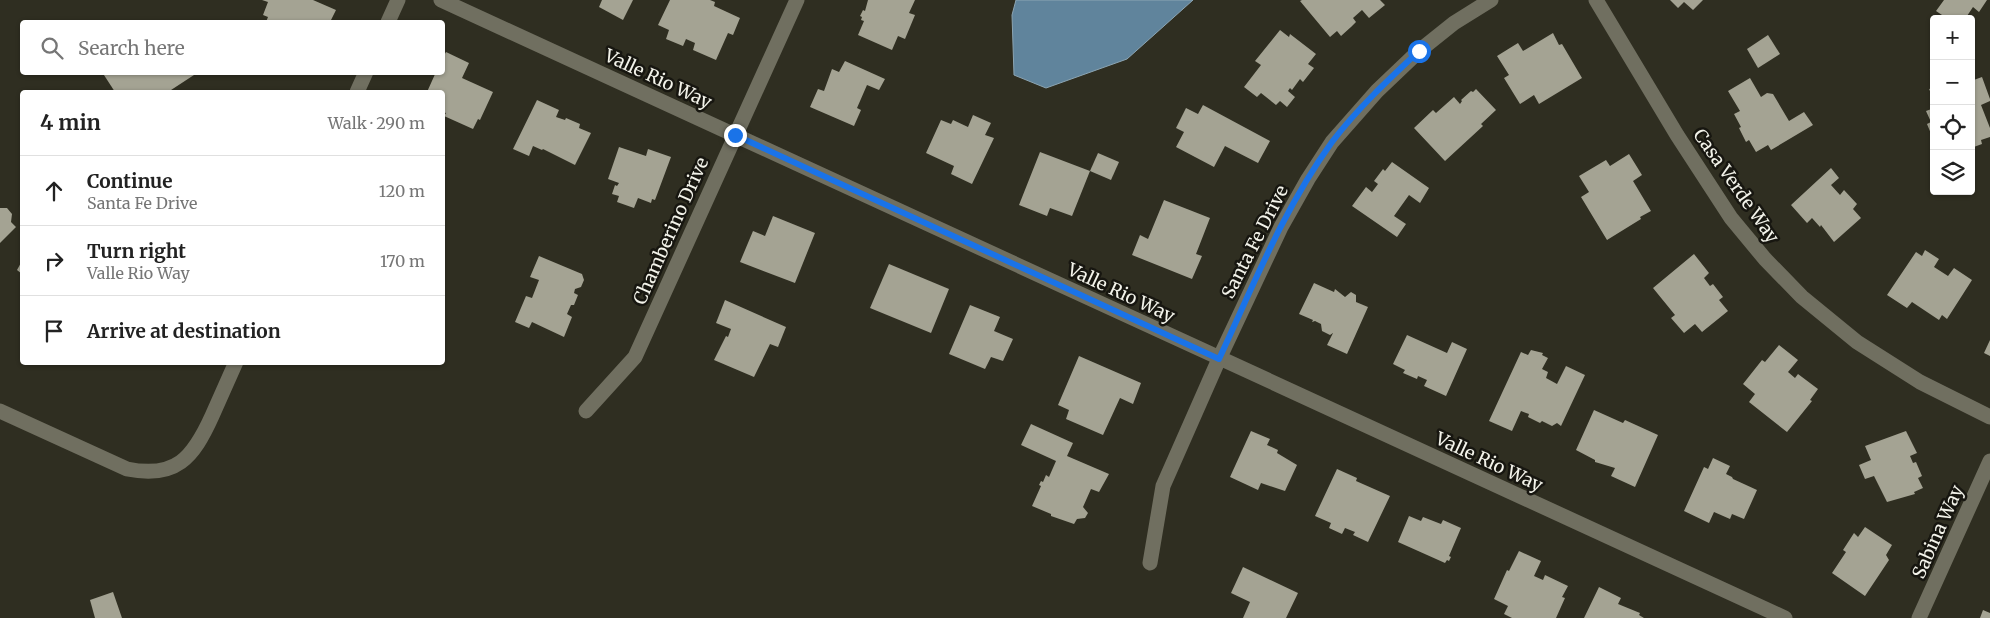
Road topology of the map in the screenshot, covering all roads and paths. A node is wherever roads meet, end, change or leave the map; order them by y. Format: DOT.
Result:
graph roads {
  1 [pos="398,0"];
  2 [pos="441,0"];
  3 [pos="797,0"];
  4 [pos="1491,0"];
  5 [pos="1596,0"];
  6 [pos="389,20"];
  7 [pos="365,75"];
  8 [pos="358,90"];
  9 [pos="735,135"];
  10 [pos="1219,359"];
  11 [pos="235,365"];
  12 [pos="0,411"];
  13 [pos="586,411"];
  14 [pos="1990,418"];
  15 [pos="1990,461"];
  16 [pos="1150,563"];
  17 [pos="1785,618"];
  18 [pos="1920,618"];
  1 -- 6 [label="street"];
  2 -- 9 [label="street, Valle Rio Way"];
  3 -- 9 [label="street, Chamberino Drive"];
  4 -- 10 [label="street, Santa Fe Drive"];
  5 -- 14 [label="street, Casa Verde Way"];
  7 -- 8 [label="street"];
  9 -- 10 [label="street, Valle Rio Way"];
  9 -- 13 [label="street, Chamberino Drive"];
  10 -- 16 [label="street, Santa Fe Drive"];
  10 -- 17 [label="street, Valle Rio Way"];
  11 -- 12 [label="street"];
  15 -- 18 [label="street, Sabina Way"];
}
